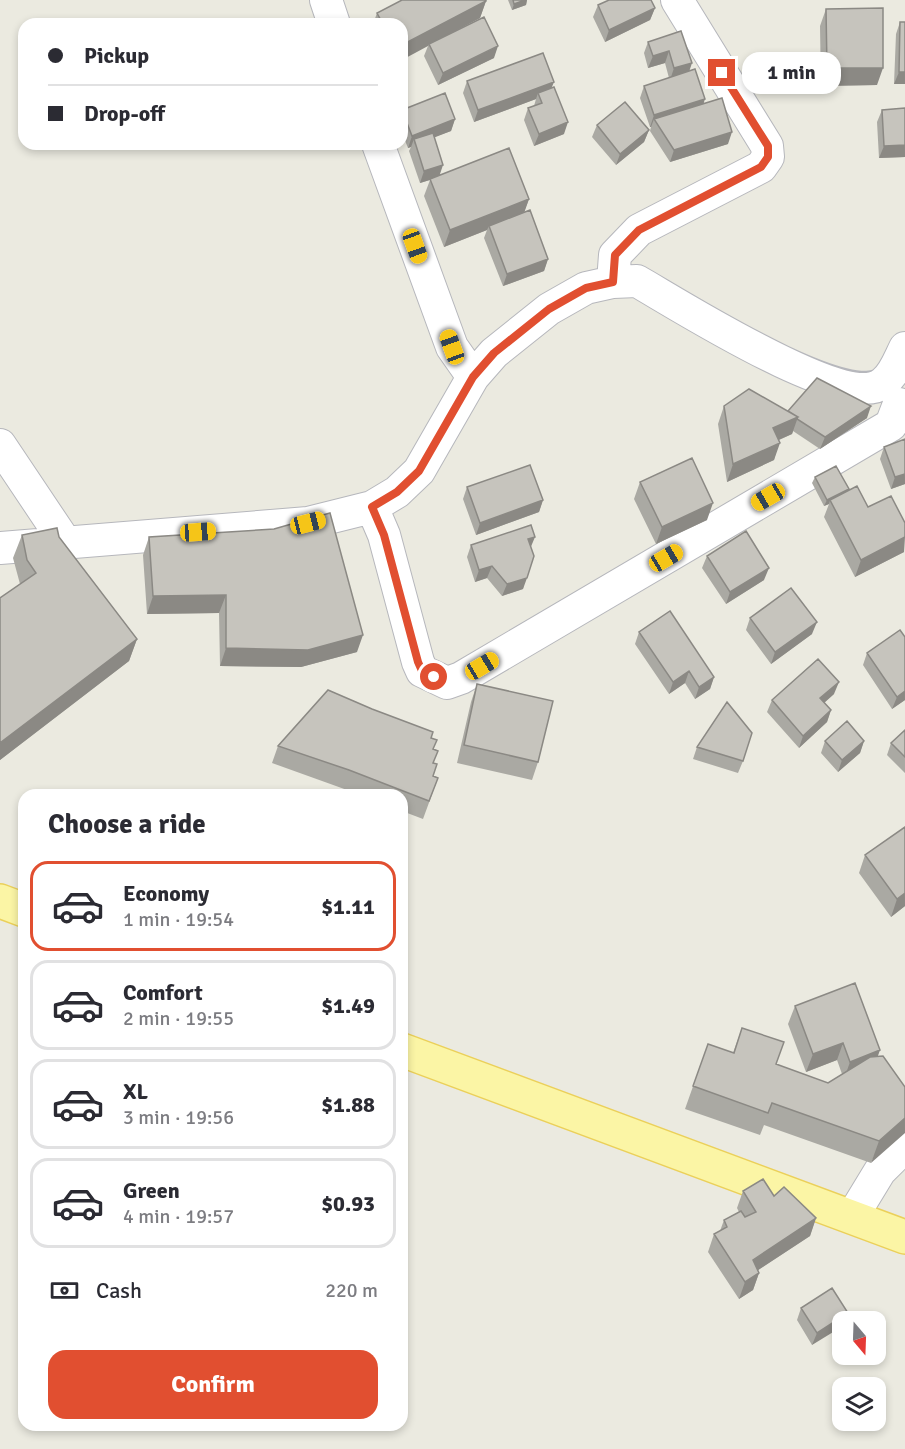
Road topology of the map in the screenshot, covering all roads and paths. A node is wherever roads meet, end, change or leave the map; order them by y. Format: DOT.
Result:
graph roads {
  1 [pos="326,0"];
  2 [pos="677,0"];
  3 [pos="332,18"];
  4 [pos="380,150"];
  5 [pos="613,282"];
  6 [pos="905,348"];
  7 [pos="473,377"];
  8 [pos="895,399"];
  9 [pos="0,444"];
  10 [pos="372,507"];
  11 [pos="65,542"];
  12 [pos="0,548"];
  13 [pos="0,901"];
  14 [pos="18,908"];
  15 [pos="408,1052"];
  16 [pos="905,1146"];
  17 [pos="852,1217"];
  18 [pos="905,1237"];
  1 -- 3 [label="street"];
  2 -- 5 [label="street"];
  4 -- 7 [label="street"];
  5 -- 7 [label="street"];
  5 -- 8 [label="street"];
  6 -- 8 [label="street"];
  7 -- 10 [label="street"];
  8 -- 10 [label="street"];
  9 -- 11 [label="street"];
  10 -- 11 [label="street"];
  11 -- 12 [label="street"];
  13 -- 14 [label="main road"];
  15 -- 17 [label="main road"];
  16 -- 17 [label="street"];
  17 -- 18 [label="main road"];
}
